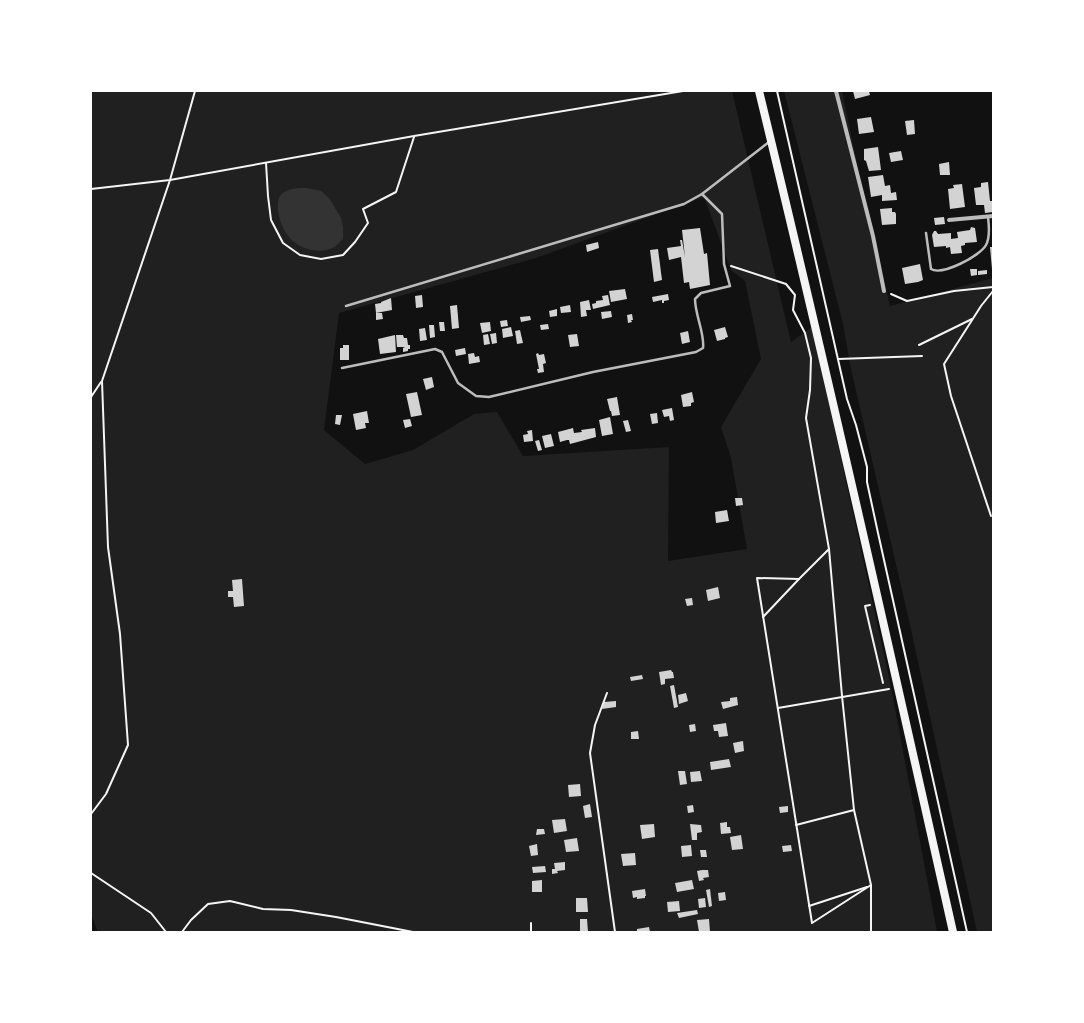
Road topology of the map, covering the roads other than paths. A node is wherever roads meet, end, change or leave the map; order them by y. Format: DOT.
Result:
graph roads {
  1 [pos="759,91"];
  2 [pos="836,91"];
  3 [pos="771,141"];
  4 [pos="702,194"];
  5 [pos="988,216"];
  6 [pos="993,216"];
  7 [pos="949,220"];
  8 [pos="926,233"];
  9 [pos="884,291"];
  10 [pos="346,306"];
  11 [pos="342,368"];
  12 [pos="953,932"];
  1 -- 3 [label="main road"];
  2 -- 9 [label="street"];
  3 -- 4 [label="lane"];
  3 -- 12 [label="main road"];
  4 -- 10 [label="lane"];
  4 -- 11 [label="lane"];
  5 -- 6 [label="street"];
  5 -- 7 [label="street"];
  5 -- 8 [label="lane"];
}
